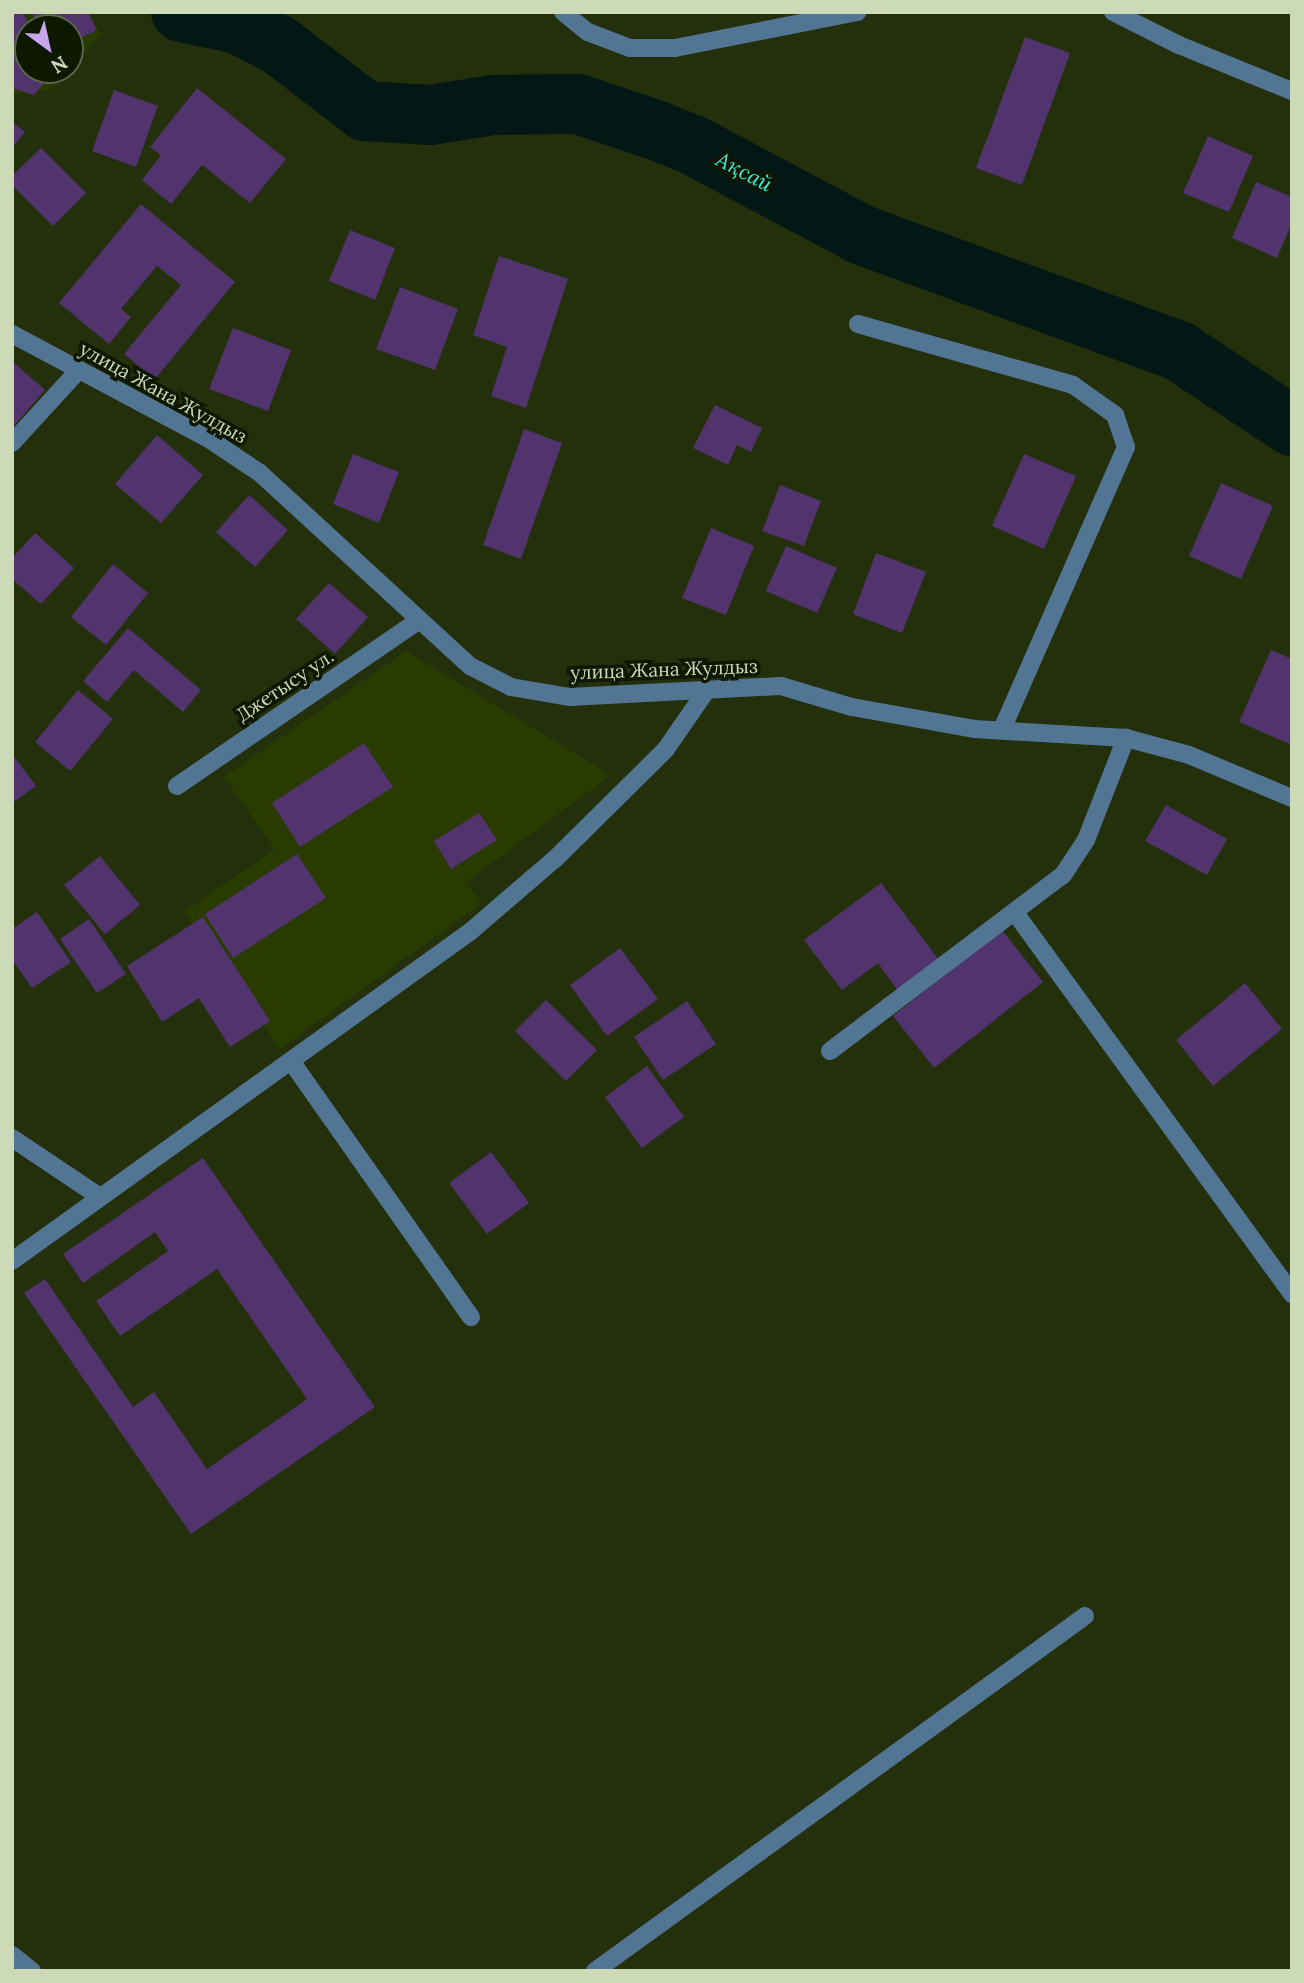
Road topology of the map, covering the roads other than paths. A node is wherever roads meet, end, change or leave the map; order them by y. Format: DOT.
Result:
graph roads {
  1 [pos="563,12"];
  2 [pos="857,12"];
  3 [pos="1113,12"];
  4 [pos="1292,91"];
  5 [pos="858,324"];
  6 [pos="12,334"];
  7 [pos="79,370"];
  8 [pos="12,443"];
  9 [pos="418,621"];
  10 [pos="706,691"];
  11 [pos="1002,730"];
  12 [pos="1126,738"];
  13 [pos="177,786"];
  14 [pos="1292,798"];
  15 [pos="1016,914"];
  16 [pos="830,1051"];
  17 [pos="290,1061"];
  18 [pos="12,1138"];
  19 [pos="100,1197"];
  20 [pos="12,1261"];
  21 [pos="1292,1294"];
  22 [pos="471,1317"];
  23 [pos="1085,1616"];
  24 [pos="12,1955"];
  25 [pos="32,1971"];
  26 [pos="595,1971"];
  1 -- 2 [label="street"];
  3 -- 4 [label="street"];
  5 -- 11 [label="street"];
  6 -- 7 [label="street, улица Жана Жулдыз"];
  7 -- 8 [label="street"];
  7 -- 9 [label="street, улица Жана Жулдыз"];
  9 -- 10 [label="street, улица Жана Жулдыз"];
  9 -- 13 [label="street, Джетысу ул."];
  10 -- 11 [label="street, улица Жана Жулдыз"];
  10 -- 17 [label="street"];
  11 -- 12 [label="street, улица Жана Жулдыз"];
  12 -- 14 [label="street, улица Жана Жулдыз"];
  12 -- 15 [label="street"];
  15 -- 16 [label="street"];
  15 -- 21 [label="street"];
  17 -- 19 [label="street"];
  17 -- 22 [label="street"];
  18 -- 19 [label="street"];
  19 -- 20 [label="street"];
  23 -- 26 [label="street"];
  24 -- 25 [label="street"];
}
